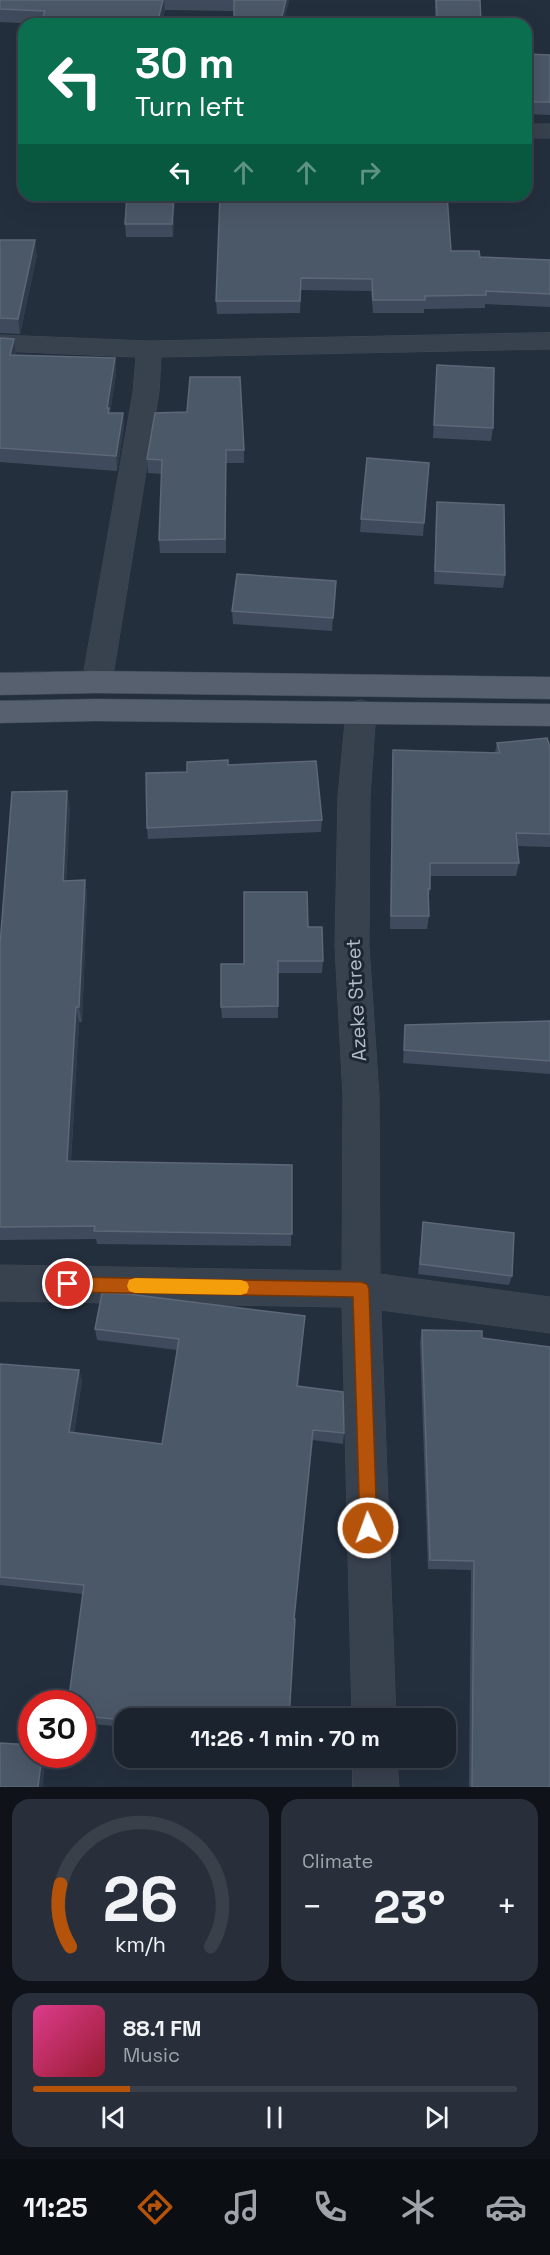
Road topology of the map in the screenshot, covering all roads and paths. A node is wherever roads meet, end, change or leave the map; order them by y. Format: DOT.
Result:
graph roads {
  1 [pos="532,131"];
  2 [pos="550,131"];
  3 [pos="550,341"];
  4 [pos="0,343"];
  5 [pos="149,349"];
  6 [pos="97,682"];
  7 [pos="0,684"];
  8 [pos="550,687"];
  9 [pos="361,711"];
  10 [pos="0,712"];
  11 [pos="550,715"];
  12 [pos="0,1283"];
  13 [pos="361,1289"];
  14 [pos="550,1315"];
  15 [pos="374,1708"];
  16 [pos="375,1768"];
  17 [pos="376,1787"];
  1 -- 2 [label="street"];
  3 -- 5 [label="street"];
  4 -- 5 [label="street"];
  5 -- 6 [label="street"];
  6 -- 7 [label="main road"];
  6 -- 8 [label="main road"];
  9 -- 10 [label="main road"];
  9 -- 11 [label="main road"];
  9 -- 13 [label="street, Azeke Street"];
  12 -- 13 [label="street"];
  13 -- 14 [label="street"];
  13 -- 15 [label="street, Azeke Street"];
  16 -- 17 [label="street"];
}
